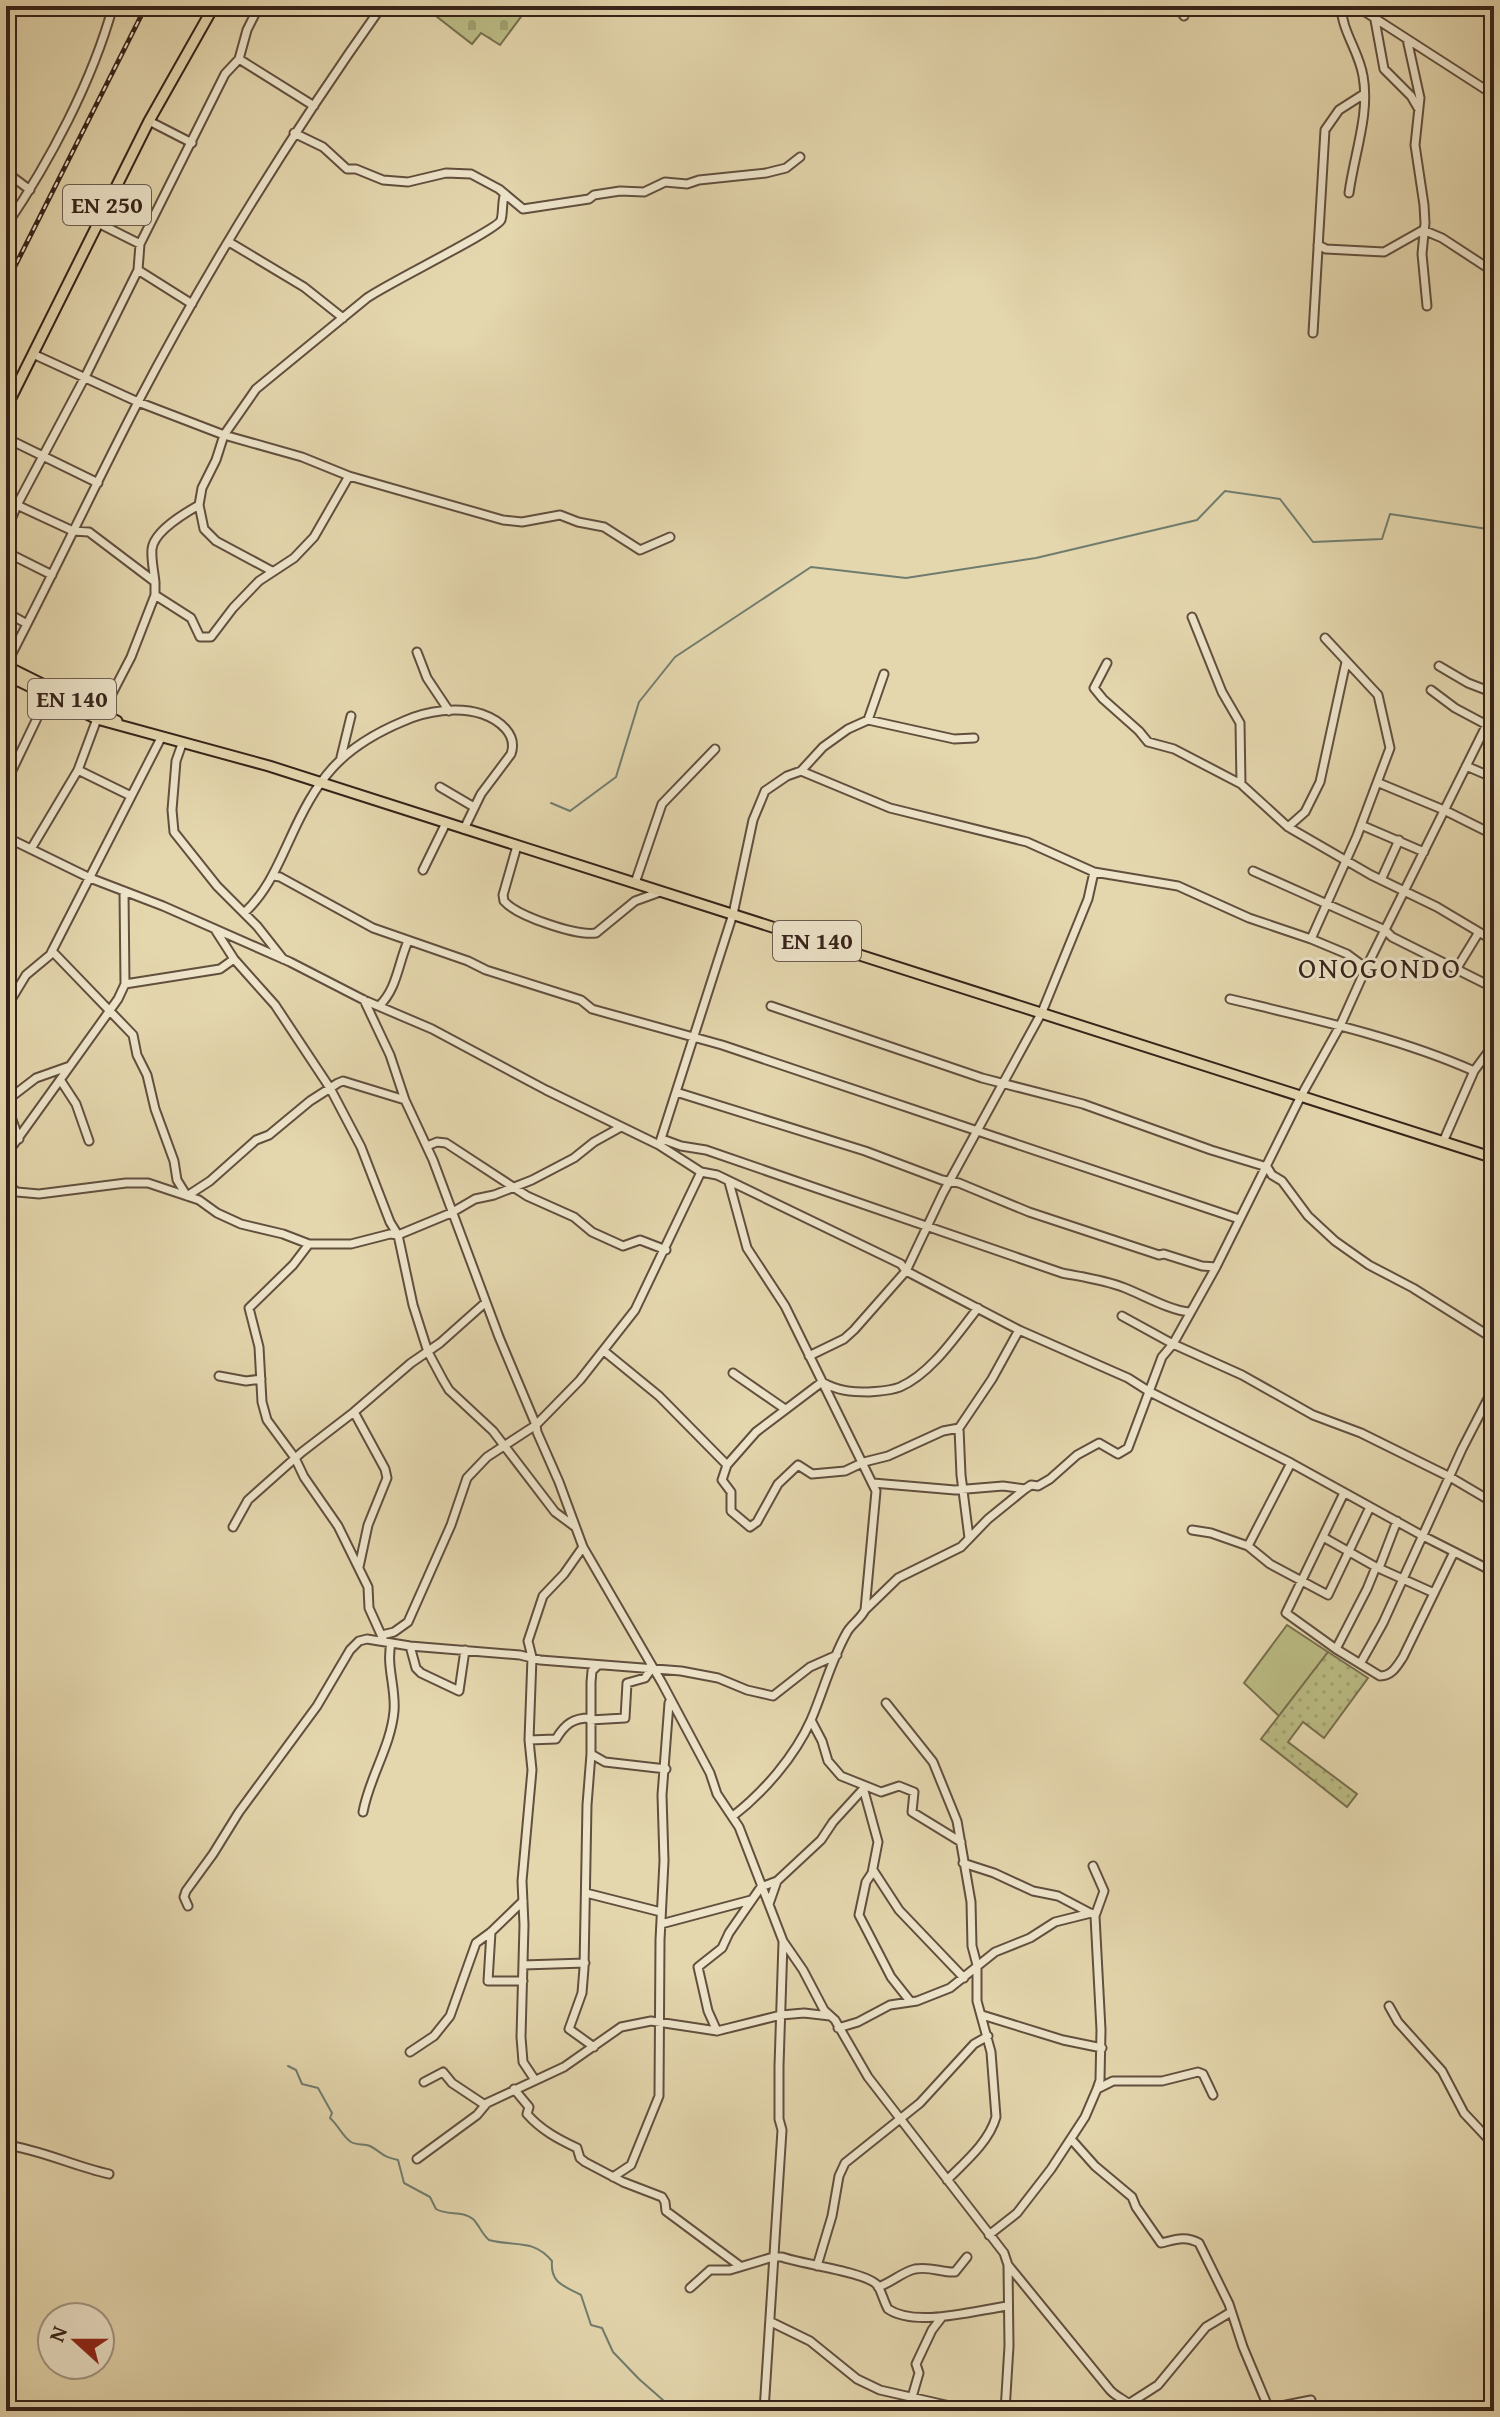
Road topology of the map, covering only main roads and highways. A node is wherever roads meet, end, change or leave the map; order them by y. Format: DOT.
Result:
graph roads {
  1 [pos="214,6"];
  2 [pos="6,408"];
  3 [pos="6,666"];
  4 [pos="6,675"];
  5 [pos="49,692"];
  6 [pos="1494,1158"];
  1 -- 2 [label="main road, EN 250"];
  3 -- 5 [label="main road, EN 140"];
  4 -- 5 [label="main road, EN 140"];
  5 -- 6 [label="main road, EN 140"];
}
